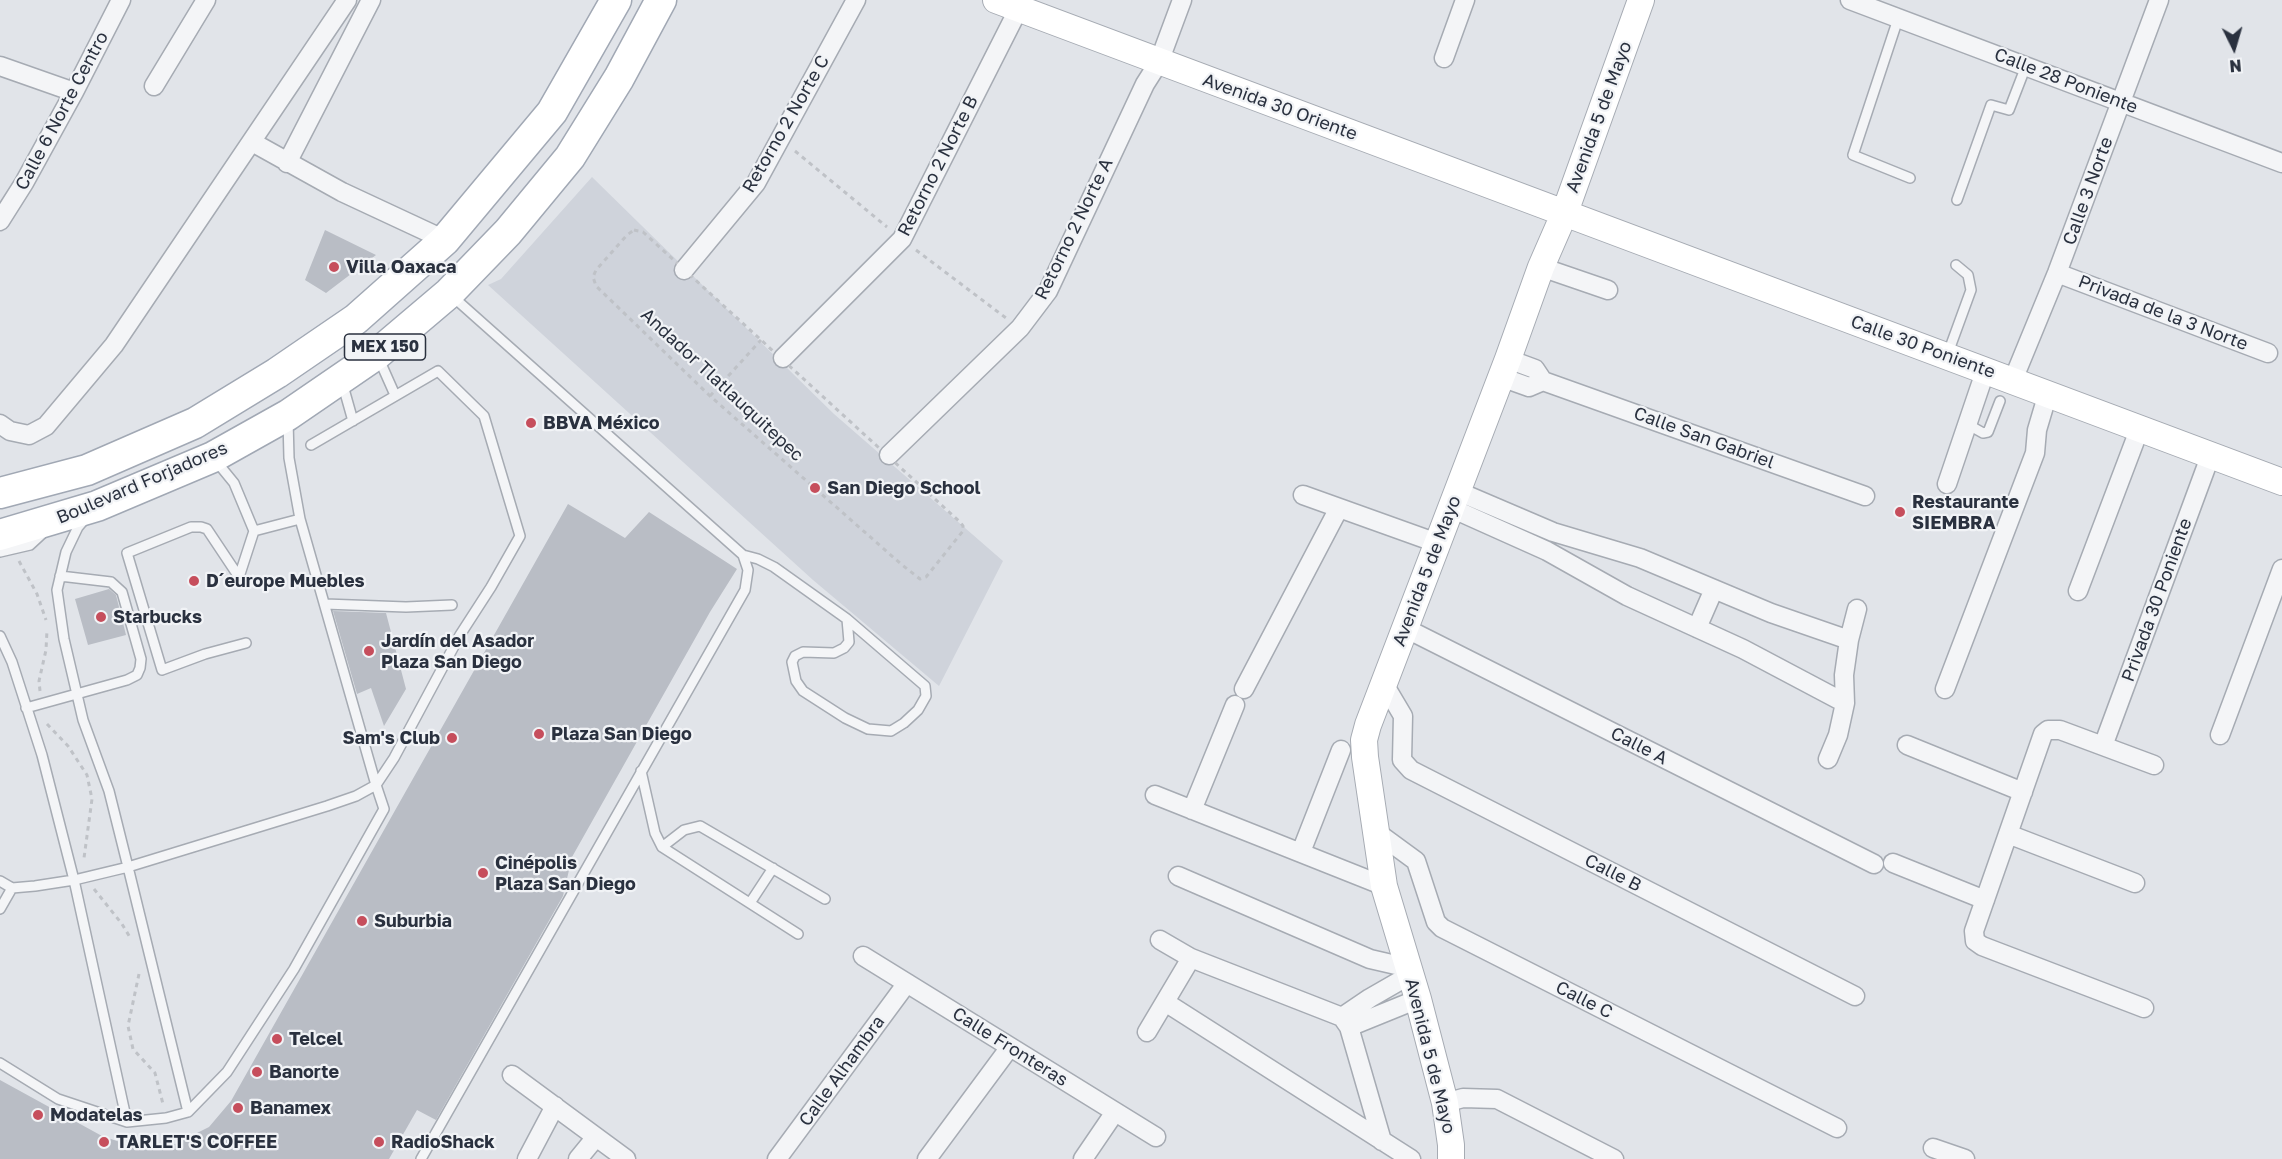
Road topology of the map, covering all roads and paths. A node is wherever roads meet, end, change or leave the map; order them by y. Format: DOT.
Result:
graph roads {
  1 [pos="121,0"];
  2 [pos="206,0"];
  3 [pos="347,0"];
  4 [pos="371,0"];
  5 [pos="616,0"];
  6 [pos="661,0"];
  7 [pos="856,0"];
  8 [pos="1182,0"];
  9 [pos="1465,0"];
  10 [pos="1641,0"];
  11 [pos="1850,0"];
  12 [pos="2159,0"];
  13 [pos="1007,4"];
  14 [pos="1898,18"];
  15 [pos="324,34"];
  16 [pos="346,48"];
  17 [pos="1444,58"];
  18 [pos="1159,62"];
  19 [pos="0,66"];
  20 [pos="2026,66"];
  21 [pos="154,86"];
  22 [pos="74,92"];
  23 [pos="2120,102"];
  24 [pos="252,142"];
  25 [pos="287,163"];
  26 [pos="2282,163"];
  27 [pos="1910,178"];
  28 [pos="1957,200"];
  29 [pos="1565,212"];
  30 [pos="0,221"];
  31 [pos="445,240"];
  32 [pos="1956,266"];
  33 [pos="1541,267"];
  34 [pos="684,270"];
  35 [pos="2057,273"];
  36 [pos="1608,290"];
  37 [pos="449,293"];
  38 [pos="761,340"];
  39 [pos="2268,352"];
  40 [pos="377,354"];
  41 [pos="1947,356"];
  42 [pos="783,358"];
  43 [pos="1504,368"];
  44 [pos="1986,369"];
  45 [pos="341,380"];
  46 [pos="2006,391"];
  47 [pos="2048,393"];
  48 [pos="395,395"];
  49 [pos="710,396"];
  50 [pos="288,415"];
  51 [pos="353,421"];
  52 [pos="0,424"];
  53 [pos="1967,424"];
  54 [pos="2144,429"];
  55 [pos="311,445"];
  56 [pos="2211,454"];
  57 [pos="889,455"];
  58 [pos="213,457"];
  59 [pos="2282,482"];
  60 [pos="1947,484"];
  61 [pos="0,493"];
  62 [pos="1303,495"];
  63 [pos="1865,496"];
  64 [pos="1454,500"];
  65 [pos="97,506"];
  66 [pos="1339,508"];
  67 [pos="300,519"];
  68 [pos="254,531"];
  69 [pos="6,542"];
  70 [pos="1437,543"];
  71 [pos="0,552"];
  72 [pos="743,555"];
  73 [pos="2282,570"];
  74 [pos="60,576"];
  75 [pos="1714,589"];
  76 [pos="2078,591"];
  77 [pos="325,604"];
  78 [pos="452,605"];
  79 [pos="1857,609"];
  80 [pos="847,619"];
  81 [pos="1405,628"];
  82 [pos="1697,628"];
  83 [pos="2,640"];
  84 [pos="1849,640"];
  85 [pos="246,643"];
  86 [pos="1384,684"];
  87 [pos="1945,690"];
  88 [pos="77,692"];
  89 [pos="42,703"];
  90 [pos="1845,703"];
  91 [pos="26,708"];
  92 [pos="2220,735"];
  93 [pos="1907,745"];
  94 [pos="2103,746"];
  95 [pos="1341,750"];
  96 [pos="1828,759"];
  97 [pos="2154,765"];
  98 [pos="641,771"];
  99 [pos="376,785"];
  100 [pos="2023,792"];
  101 [pos="1155,795"];
  102 [pos="1192,810"];
  103 [pos="1375,831"];
  104 [pos="2008,834"];
  105 [pos="662,847"];
  106 [pos="1300,852"];
  107 [pos="1893,863"];
  108 [pos="1874,864"];
  109 [pos="128,867"];
  110 [pos="773,868"];
  111 [pos="87,876"];
  112 [pos="1178,876"];
  113 [pos="74,880"];
  114 [pos="0,881"];
  115 [pos="2135,883"];
  116 [pos="1384,886"];
  117 [pos="12,888"];
  118 [pos="825,899"];
  119 [pos="1985,900"];
  120 [pos="750,903"];
  121 [pos="0,909"];
  122 [pos="798,934"];
  123 [pos="1160,940"];
  124 [pos="135,948"];
  125 [pos="863,956"];
  126 [pos="1191,958"];
  127 [pos="138,965"];
  128 [pos="1410,972"];
  129 [pos="907,983"];
  130 [pos="1855,996"];
  131 [pos="1418,999"];
  132 [pos="1165,1002"];
  133 [pos="2144,1008"];
  134 [pos="1346,1022"];
  135 [pos="1147,1032"];
  136 [pos="1010,1047"];
  137 [pos="0,1063"];
  138 [pos="512,1075"];
  139 [pos="1445,1103"];
  140 [pos="555,1106"];
  141 [pos="188,1112"];
  142 [pos="1115,1112"];
  143 [pos="166,1118"];
  144 [pos="127,1122"];
  145 [pos="1837,1128"];
  146 [pos="596,1137"];
  147 [pos="1156,1137"];
  148 [pos="1382,1141"];
  149 [pos="1933,1148"];
  150 [pos="1603,1156"];
  151 [pos="421,1159"];
  152 [pos="527,1159"];
  153 [pos="578,1159"];
  154 [pos="626,1159"];
  155 [pos="777,1159"];
  156 [pos="927,1159"];
  157 [pos="1083,1159"];
  158 [pos="1411,1159"];
  159 [pos="1451,1159"];
  160 [pos="1965,1159"];
  1 -- 22 [label="street, Calle 6 Norte Centro"];
  2 -- 21 [label="street"];
  3 -- 15 [label="street"];
  4 -- 16 [label="street"];
  5 -- 31 [label="main road, Boulevard Forjadores / MEX 150"];
  6 -- 37 [label="main road, Boulevard Forjadores / MEX 150"];
  7 -- 34 [label="street, Retorno 2 Norte C"];
  8 -- 18 [label="street, Retorno 2 Norte A"];
  9 -- 17 [label="street"];
  10 -- 29 [label="street, Avenida 5 de Mayo"];
  11 -- 14 [label="street, Calle 28 Poniente"];
  12 -- 23 [label="street, Calle 3 Norte"];
  13 -- 18 [label="street, Avenida 30 Oriente"];
  13 -- 42 [label="street, Retorno 2 Norte B"];
  14 -- 20 [label="street, Calle 28 Poniente"];
  14 -- 27 [label="lane"];
  15 -- 16 [label="street"];
  15 -- 24 [label="street"];
  16 -- 25 [label="street"];
  18 -- 29 [label="street, Avenida 30 Oriente"];
  18 -- 57 [label="street, Retorno 2 Norte A"];
  19 -- 22 [label="street"];
  20 -- 23 [label="street, Calle 28 Poniente"];
  20 -- 28 [label="lane"];
  22 -- 30 [label="street, Calle 6 Norte Centro"];
  23 -- 26 [label="street, Calle 28 Poniente"];
  23 -- 35 [label="street, Calle 3 Norte"];
  24 -- 25 [label="street"];
  24 -- 52 [label="street"];
  25 -- 31 [label="street"];
  29 -- 33 [label="street, Avenida 5 de Mayo"];
  29 -- 41 [label="street, Calle 30 Poniente"];
  31 -- 61 [label="main road, Boulevard Forjadores / MEX 150"];
  32 -- 41 [label="lane"];
  33 -- 36 [label="street"];
  33 -- 43 [label="street, Avenida 5 de Mayo"];
  34 -- 38 [label="path"];
  34 -- 49 [label="path, Andador Tlatlauquitepec"];
  35 -- 39 [label="street, Privada de la 3 Norte"];
  35 -- 46 [label="street, Calle 3 Norte"];
  37 -- 40 [label="main road, Boulevard Forjadores / MEX 150"];
  37 -- 72 [label="lane"];
  38 -- 42 [label="path"];
  38 -- 49 [label="path"];
  40 -- 45 [label="main road, Boulevard Forjadores / MEX 150"];
  40 -- 48 [label="lane"];
  41 -- 44 [label="street, Calle 30 Poniente"];
  42 -- 57 [label="path"];
  43 -- 63 [label="street, Calle San Gabriel"];
  43 -- 64 [label="street, Avenida 5 de Mayo"];
  44 -- 46 [label="street, Calle 30 Poniente"];
  44 -- 53 [label="street"];
  45 -- 50 [label="main road, Boulevard Forjadores / MEX 150"];
  45 -- 51 [label="lane"];
  46 -- 47 [label="street, Calle 30 Poniente"];
  46 -- 53 [label="lane"];
  47 -- 54 [label="street, Calle 30 Poniente"];
  47 -- 87 [label="street"];
  48 -- 51 [label="lane"];
  48 -- 99 [label="lane"];
  49 -- 57 [label="path, Andador Tlatlauquitepec"];
  50 -- 58 [label="main road, Boulevard Forjadores / MEX 150"];
  50 -- 67 [label="lane"];
  51 -- 55 [label="lane"];
  53 -- 60 [label="street"];
  54 -- 56 [label="street, Calle 30 Poniente"];
  54 -- 76 [label="street"];
  56 -- 59 [label="street, Calle 30 Poniente"];
  56 -- 94 [label="street, Privada 30 Poniente"];
  58 -- 65 [label="main road, Boulevard Forjadores / MEX 150"];
  58 -- 68 [label="lane"];
  62 -- 66 [label="street"];
  64 -- 70 [label="street, Avenida 5 de Mayo"];
  64 -- 75 [label="street"];
  64 -- 82 [label="street"];
  65 -- 69 [label="main road, Boulevard Forjadores / MEX 150"];
  65 -- 74 [label="lane"];
  66 -- 70 [label="street"];
  66 -- 102 [label="street"];
  67 -- 68 [label="lane"];
  67 -- 77 [label="lane"];
  68 -- 85 [label="lane"];
  69 -- 71 [label="lane"];
  69 -- 89 [label="path"];
  70 -- 81 [label="street, Avenida 5 de Mayo"];
  72 -- 80 [label="lane"];
  72 -- 98 [label="lane"];
  73 -- 92 [label="street"];
  74 -- 88 [label="lane"];
  74 -- 88 [label="lane"];
  75 -- 82 [label="street"];
  75 -- 84 [label="street"];
  77 -- 78 [label="lane"];
  77 -- 99 [label="lane"];
  79 -- 84 [label="street"];
  80 -- 80 [label="lane"];
  81 -- 86 [label="street, Avenida 5 de Mayo"];
  81 -- 108 [label="street, Calle A"];
  82 -- 90 [label="street"];
  83 -- 91 [label="lane"];
  84 -- 90 [label="street"];
  86 -- 103 [label="street, Avenida 5 de Mayo"];
  86 -- 130 [label="street, Calle B"];
  88 -- 89 [label="lane"];
  88 -- 109 [label="lane"];
  89 -- 91 [label="lane"];
  89 -- 111 [label="path"];
  90 -- 96 [label="street"];
  91 -- 113 [label="lane"];
  93 -- 100 [label="street"];
  94 -- 97 [label="street"];
  94 -- 100 [label="street"];
  95 -- 106 [label="street"];
  98 -- 105 [label="lane"];
  98 -- 151 [label="lane"];
  99 -- 109 [label="lane"];
  99 -- 141 [label="lane"];
  100 -- 104 [label="street"];
  101 -- 102 [label="street"];
  102 -- 106 [label="street"];
  103 -- 116 [label="street, Avenida 5 de Mayo"];
  103 -- 145 [label="street, Calle C"];
  104 -- 115 [label="street"];
  104 -- 119 [label="street"];
  105 -- 110 [label="lane"];
  105 -- 120 [label="lane"];
  106 -- 116 [label="street"];
  107 -- 119 [label="street"];
  109 -- 111 [label="lane"];
  109 -- 141 [label="lane"];
  110 -- 118 [label="lane"];
  110 -- 120 [label="lane"];
  111 -- 113 [label="lane"];
  111 -- 124 [label="path"];
  112 -- 128 [label="street"];
  113 -- 117 [label="lane"];
  113 -- 144 [label="lane"];
  114 -- 117 [label="lane"];
  116 -- 128 [label="street, Avenida 5 de Mayo"];
  117 -- 121 [label="lane"];
  119 -- 133 [label="street"];
  120 -- 122 [label="lane"];
  123 -- 126 [label="street"];
  125 -- 129 [label="street, Calle Fronteras"];
  126 -- 132 [label="street"];
  126 -- 134 [label="street"];
  127 -- 143 [label="path"];
  128 -- 131 [label="street, Avenida 5 de Mayo"];
  128 -- 134 [label="street"];
  129 -- 136 [label="street, Calle Fronteras"];
  129 -- 155 [label="street, Calle Alhambra"];
  131 -- 134 [label="street"];
  131 -- 139 [label="street, Avenida 5 de Mayo"];
  132 -- 135 [label="street"];
  132 -- 148 [label="street"];
  134 -- 148 [label="street"];
  136 -- 142 [label="street, Calle Fronteras"];
  136 -- 156 [label="street"];
  137 -- 144 [label="lane"];
  138 -- 140 [label="street"];
  139 -- 150 [label="street"];
  139 -- 159 [label="street, Avenida 5 de Mayo"];
  140 -- 146 [label="street"];
  140 -- 152 [label="street"];
  141 -- 143 [label="lane"];
  142 -- 147 [label="street, Calle Fronteras"];
  142 -- 157 [label="street"];
  143 -- 144 [label="lane"];
  146 -- 153 [label="street"];
  146 -- 154 [label="street"];
  148 -- 158 [label="street"];
  149 -- 160 [label="street"];
}
